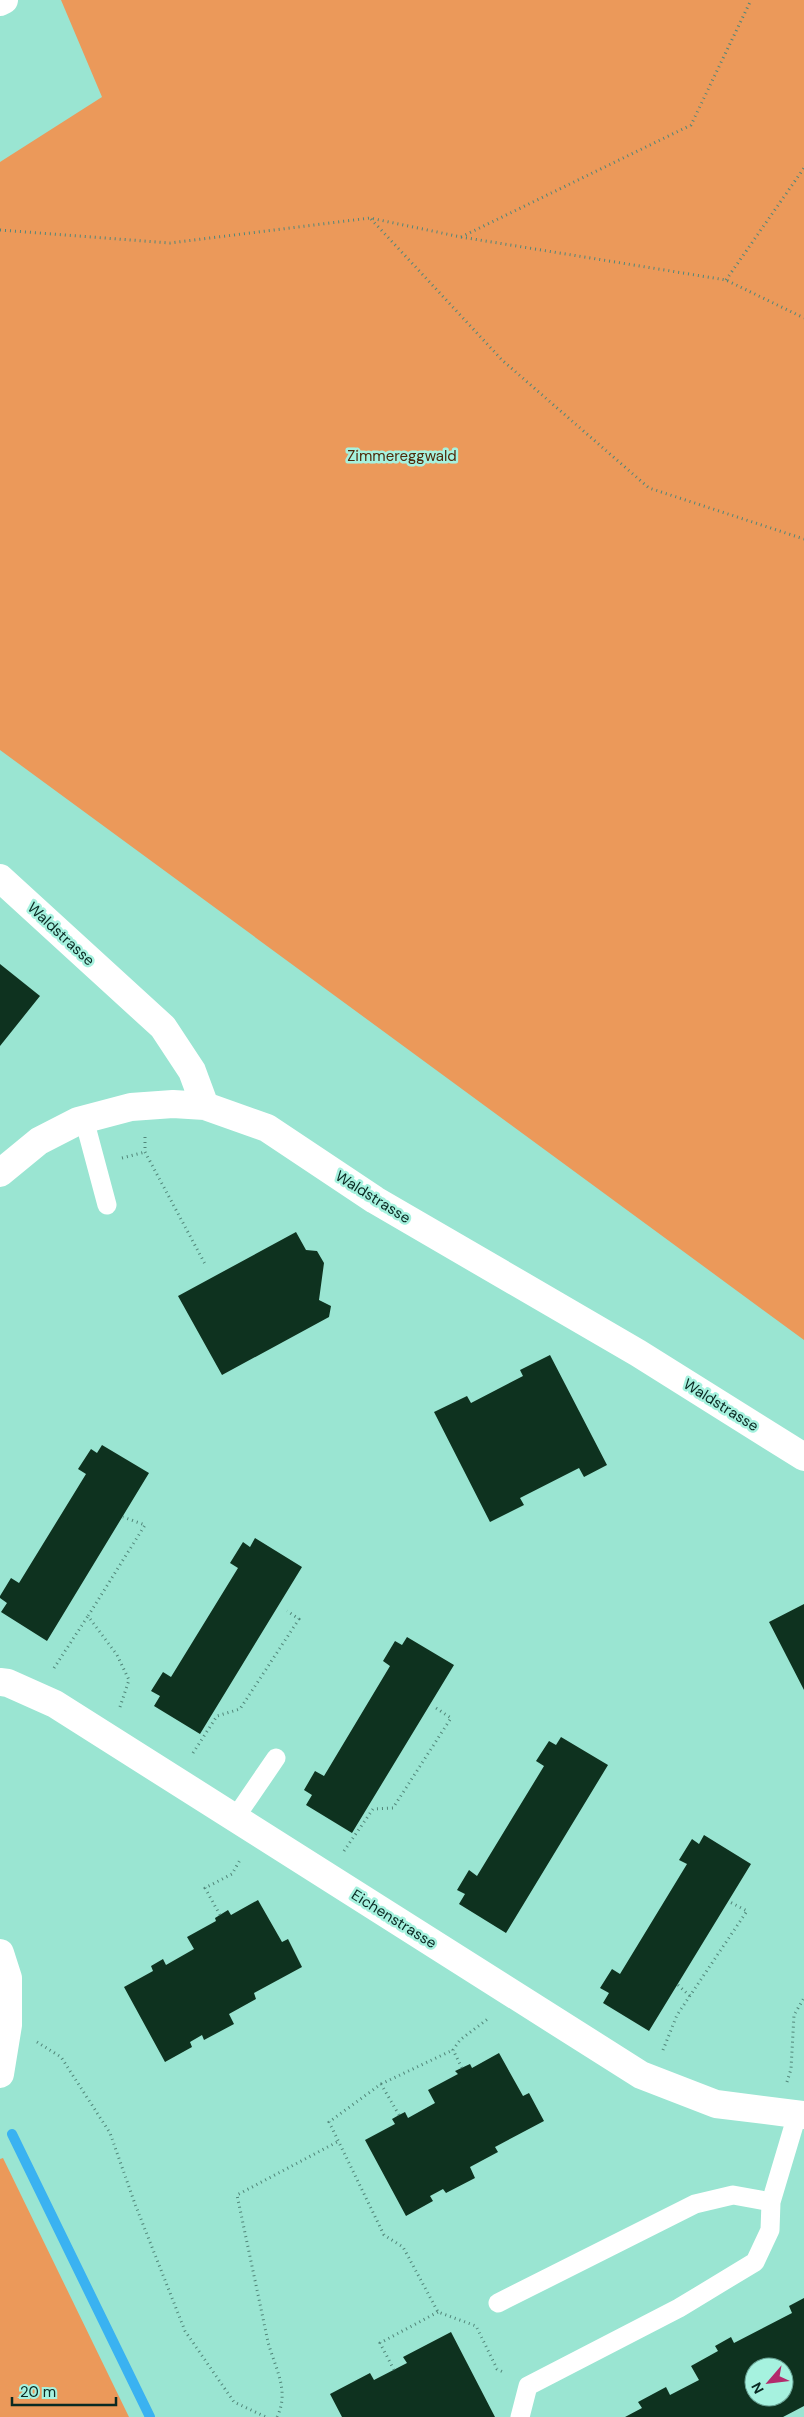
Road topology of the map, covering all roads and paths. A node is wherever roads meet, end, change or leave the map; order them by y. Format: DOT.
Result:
graph roads {
  1 [pos="4,0"];
  2 [pos="751,0"];
  3 [pos="0,2"];
  4 [pos="804,168"];
  5 [pos="370,218"];
  6 [pos="0,230"];
  7 [pos="461,237"];
  8 [pos="726,280"];
  9 [pos="804,318"];
  10 [pos="804,539"];
  11 [pos="0,878"];
  12 [pos="204,1106"];
  13 [pos="84,1119"];
  14 [pos="145,1134"];
  15 [pos="0,1174"];
  16 [pos="108,1205"];
  17 [pos="205,1264"];
  18 [pos="804,1457"];
  19 [pos="123,1517"];
  20 [pos="287,1611"];
  21 [pos="88,1616"];
  22 [pos="67,1649"];
  23 [pos="0,1682"];
  24 [pos="120,1708"];
  25 [pos="436,1708"];
  26 [pos="193,1755"];
  27 [pos="276,1758"];
  28 [pos="235,1818"];
  29 [pos="240,1859"];
  30 [pos="327,1877"];
  31 [pos="728,1901"];
  32 [pos="220,1915"];
  33 [pos="0,1953"];
  34 [pos="678,1984"];
  35 [pos="690,1996"];
  36 [pos="804,1998"];
  37 [pos="489,2018"];
  38 [pos="8,2025"];
  39 [pos="453,2050"];
  40 [pos="462,2068"];
  41 [pos="0,2074"];
  42 [pos="657,2081"];
  43 [pos="381,2084"];
  44 [pos="792,2114"];
  45 [pos="399,2115"];
  46 [pos="339,2141"];
  47 [pos="771,2202"];
  48 [pos="498,2303"];
  49 [pos="438,2312"];
  50 [pos="394,2370"];
  51 [pos="528,2386"];
  52 [pos="266,2417"];
  53 [pos="276,2417"];
  54 [pos="520,2417"];
  1 -- 3 [label="street"];
  2 -- 7 [label="path"];
  4 -- 8 [label="path"];
  5 -- 6 [label="path"];
  5 -- 7 [label="path"];
  5 -- 10 [label="path"];
  7 -- 8 [label="path"];
  8 -- 9 [label="path"];
  11 -- 12 [label="street, Waldstrasse"];
  12 -- 13 [label="street"];
  12 -- 18 [label="street, Waldstrasse"];
  13 -- 15 [label="street"];
  13 -- 16 [label="lane"];
  14 -- 17 [label="path"];
  19 -- 21 [label="path"];
  20 -- 26 [label="path"];
  21 -- 22 [label="path"];
  21 -- 24 [label="path"];
  23 -- 28 [label="street, Eichenstrasse"];
  25 -- 30 [label="path"];
  27 -- 28 [label="lane"];
  28 -- 30 [label="street, Eichenstrasse"];
  29 -- 32 [label="path"];
  30 -- 42 [label="street, Eichenstrasse"];
  31 -- 35 [label="path"];
  33 -- 38 [label="street"];
  34 -- 35 [label="path"];
  35 -- 42 [label="path"];
  36 -- 44 [label="path"];
  37 -- 39 [label="path"];
  38 -- 41 [label="street"];
  38 -- 52 [label="path"];
  39 -- 40 [label="path"];
  39 -- 43 [label="path"];
  42 -- 44 [label="street, Eichenstrasse"];
  43 -- 45 [label="path"];
  43 -- 46 [label="path"];
  44 -- 47 [label="lane"];
  46 -- 49 [label="path"];
  46 -- 53 [label="path"];
  47 -- 48 [label="lane"];
  47 -- 51 [label="lane"];
  49 -- 50 [label="path"];
  49 -- 51 [label="path"];
  51 -- 54 [label="lane"];
}
